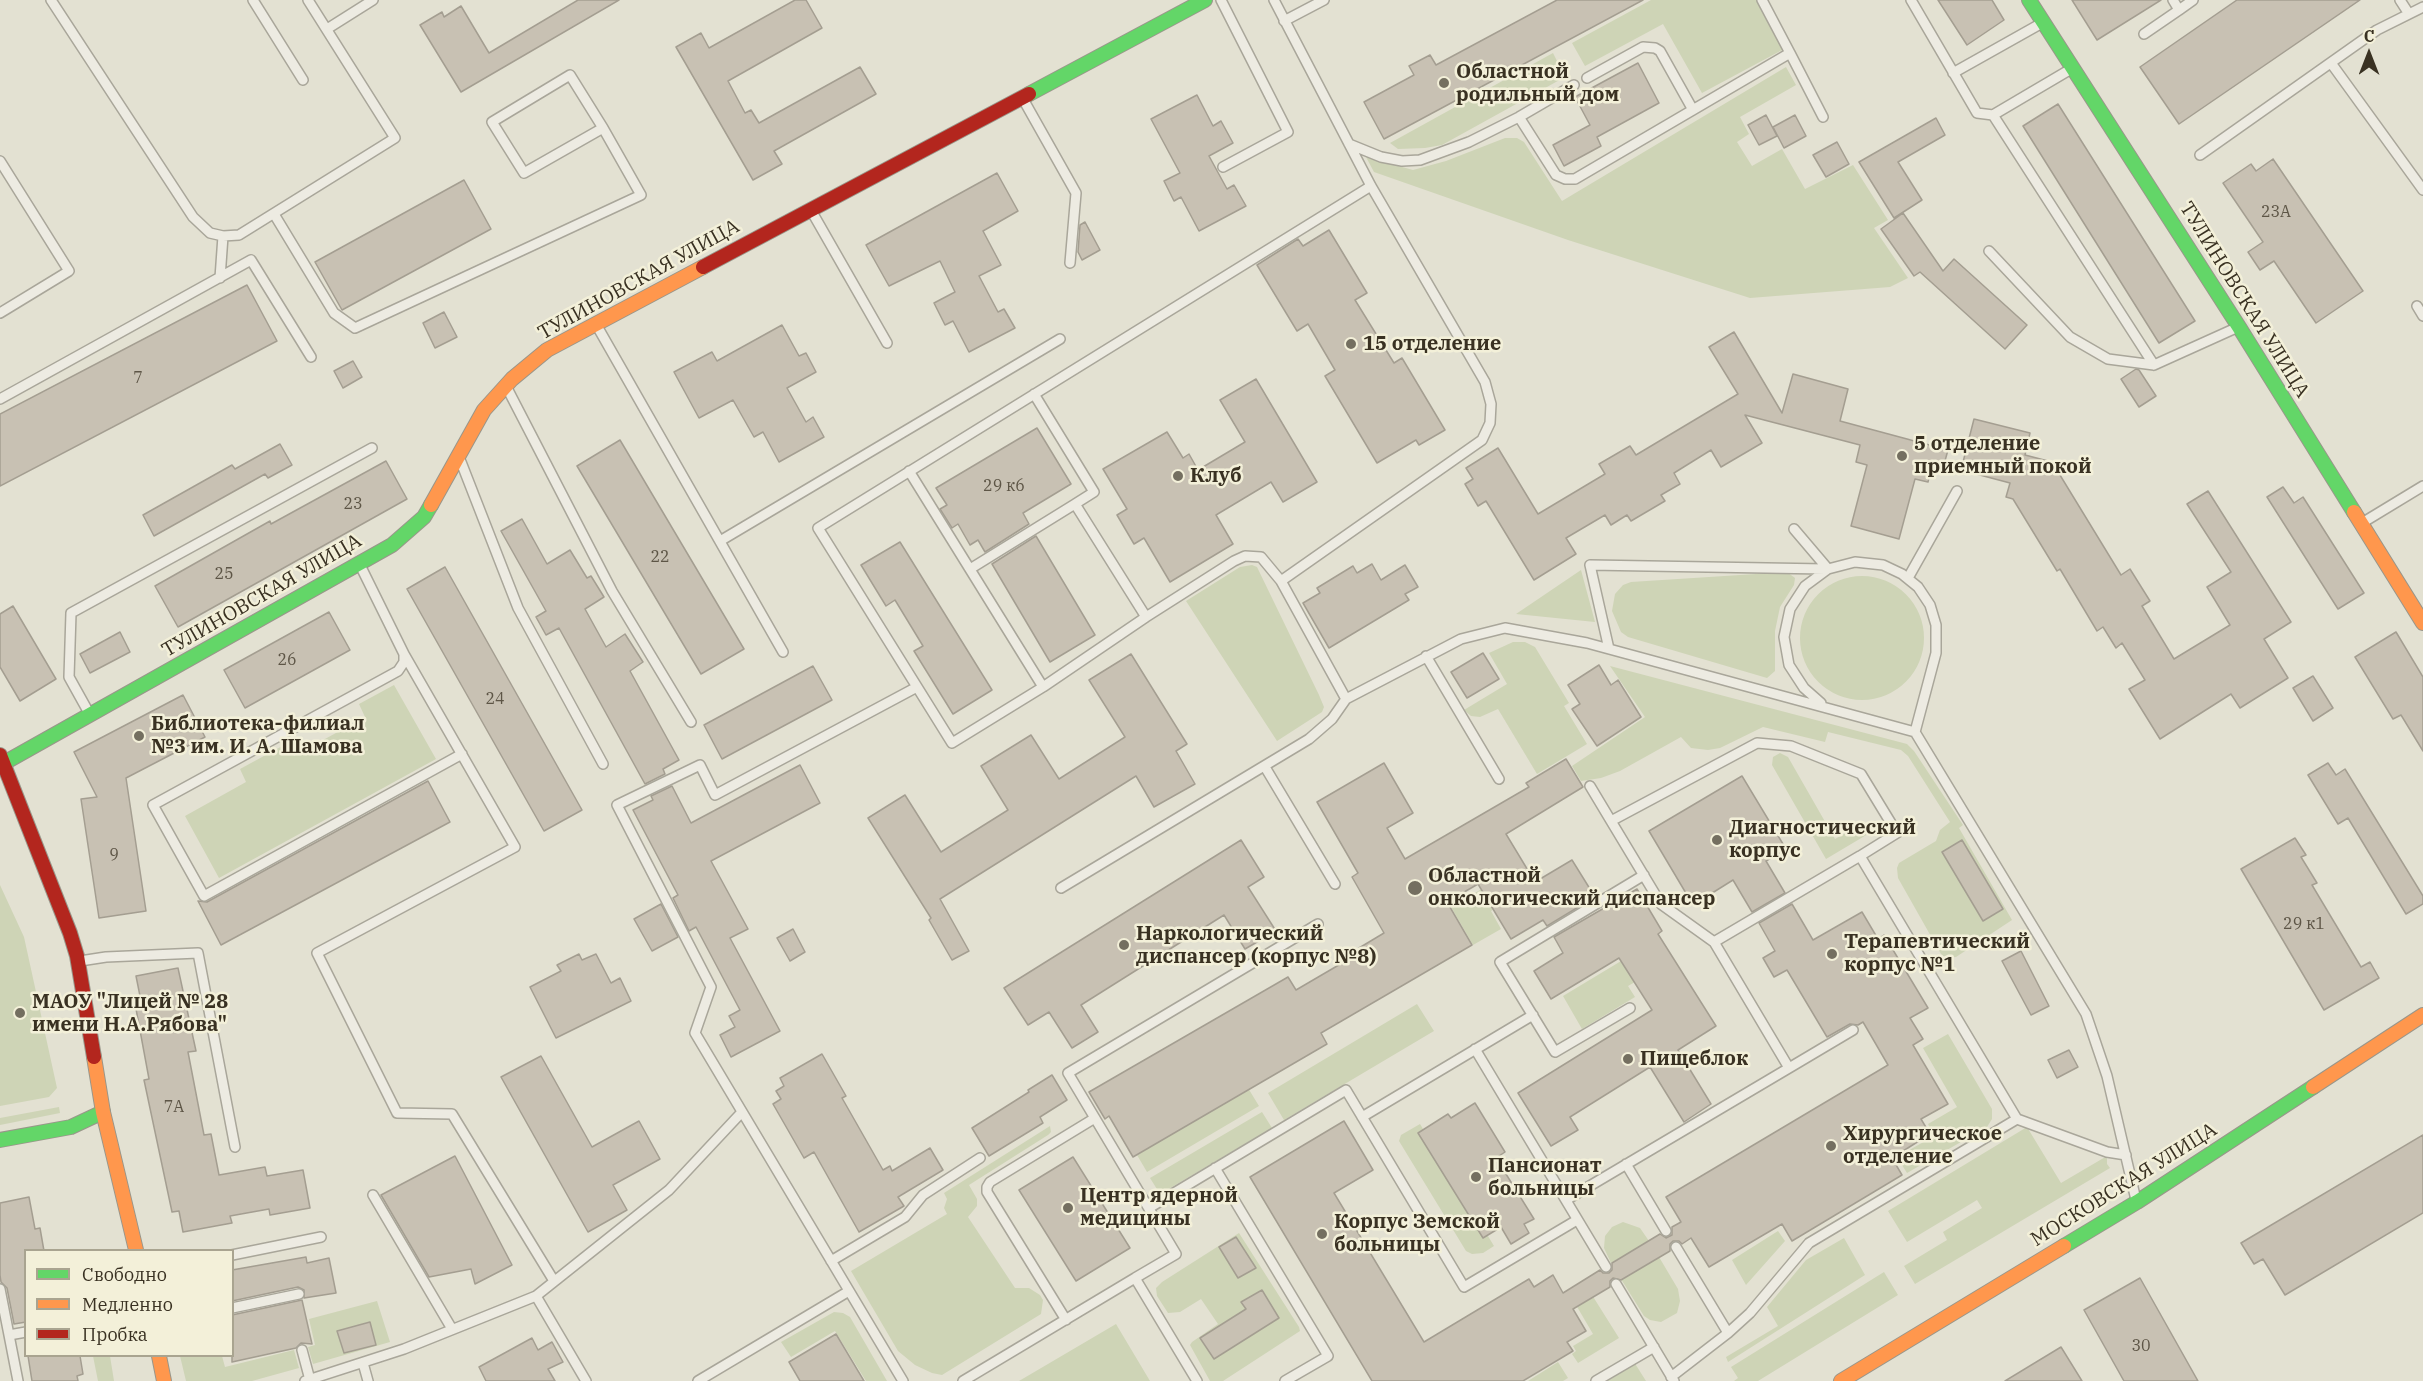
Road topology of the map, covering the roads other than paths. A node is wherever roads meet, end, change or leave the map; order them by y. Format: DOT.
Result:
graph roads {
  1 [pos="51,0"];
  2 [pos="253,0"];
  3 [pos="308,0"];
  4 [pos="373,0"];
  5 [pos="1205,0"];
  6 [pos="1221,0"];
  7 [pos="1274,0"];
  8 [pos="1324,0"];
  9 [pos="1762,0"];
  10 [pos="1911,0"];
  11 [pos="2030,0"];
  12 [pos="2173,0"];
  13 [pos="2193,0"];
  14 [pos="2400,0"];
  15 [pos="2423,7"];
  16 [pos="2179,10"];
  17 [pos="2409,14"];
  18 [pos="1284,21"];
  19 [pos="2044,22"];
  20 [pos="327,29"];
  21 [pos="2144,34"];
  22 [pos="1790,53"];
  23 [pos="2331,63"];
  24 [pos="2072,68"];
  25 [pos="1953,73"];
  26 [pos="1587,78"];
  27 [pos="303,80"];
  28 [pos="1574,85"];
  29 [pos="1022,97"];
  30 [pos="1693,110"];
  31 [pos="1993,115"];
  32 [pos="1519,117"];
  33 [pos="1823,117"];
  34 [pos="603,128"];
  35 [pos="1349,144"];
  36 [pos="2200,155"];
  37 [pos="0,161"];
  38 [pos="1223,168"];
  39 [pos="1371,186"];
  40 [pos="2423,190"];
  41 [pos="810,210"];
  42 [pos="274,214"];
  43 [pos="223,236"];
  44 [pos="1989,250"];
  45 [pos="1070,263"];
  46 [pos="220,278"];
  47 [pos="2417,306"];
  48 [pos="0,313"];
  49 [pos="2423,316"];
  50 [pos="596,324"];
  51 [pos="2239,327"];
  52 [pos="1060,339"];
  53 [pos="887,343"];
  54 [pos="311,357"];
  55 [pos="2154,364"];
  56 [pos="506,386"];
  57 [pos="1034,394"];
  58 [pos="0,399"];
  59 [pos="372,448"];
  60 [pos="458,455"];
  61 [pos="909,471"];
  62 [pos="2423,486"];
  63 [pos="1957,491"];
  64 [pos="1075,504"];
  65 [pos="2360,524"];
  66 [pos="1794,529"];
  67 [pos="720,541"];
  68 [pos="359,563"];
  69 [pos="970,569"];
  70 [pos="1828,569"];
  71 [pos="1908,578"];
  72 [pos="1281,581"];
  73 [pos="1146,617"];
  74 [pos="2423,622"];
  75 [pos="1609,649"];
  76 [pos="783,652"];
  77 [pos="404,654"];
  78 [pos="1426,656"];
  79 [pos="917,687"];
  80 [pos="1043,687"];
  81 [pos="1346,699"];
  82 [pos="1839,711"];
  83 [pos="91,716"];
  84 [pos="691,722"];
  85 [pos="1915,732"];
  86 [pos="462,754"];
  87 [pos="2,759"];
  88 [pos="603,765"];
  89 [pos="1265,767"];
  90 [pos="1499,779"];
  91 [pos="1590,786"];
  92 [pos="1611,821"];
  93 [pos="1860,856"];
  94 [pos="1644,875"];
  95 [pos="1335,884"];
  96 [pos="1061,888"];
  97 [pos="1318,924"];
  98 [pos="1714,942"];
  99 [pos="77,962"];
  100 [pos="1630,1008"];
  101 [pos="1533,1015"];
  102 [pos="2421,1020"];
  103 [pos="1853,1030"];
  104 [pos="1476,1049"];
  105 [pos="1789,1068"];
  106 [pos="103,1112"];
  107 [pos="742,1112"];
  108 [pos="1362,1117"];
  109 [pos="1095,1118"];
  110 [pos="2017,1119"];
  111 [pos="0,1140"];
  112 [pos="235,1147"];
  113 [pos="2126,1155"];
  114 [pos="980,1158"];
  115 [pos="1626,1164"];
  116 [pos="1215,1168"];
  117 [pos="373,1195"];
  118 [pos="1566,1200"];
  119 [pos="2137,1202"];
  120 [pos="1149,1208"];
  121 [pos="1577,1220"];
  122 [pos="1666,1231"];
  123 [pos="321,1237"];
  124 [pos="1676,1247"];
  125 [pos="136,1249"];
  126 [pos="234,1254"];
  127 [pos="831,1261"];
  128 [pos="1606,1267"];
  129 [pos="1135,1278"];
  130 [pos="554,1281"];
  131 [pos="1616,1284"];
  132 [pos="0,1289"];
  133 [pos="849,1291"];
  134 [pos="299,1294"];
  135 [pos="536,1296"];
  136 [pos="234,1308"];
  137 [pos="1066,1320"];
  138 [pos="452,1329"];
  139 [pos="24,1332"];
  140 [pos="1728,1333"];
  141 [pos="9,1335"];
  142 [pos="1654,1347"];
  143 [pos="302,1350"];
  144 [pos="159,1357"];
  145 [pos="363,1364"];
  146 [pos="1673,1379"];
  147 [pos="307,1380"];
  148 [pos="18,1381"];
  149 [pos="164,1381"];
  150 [pos="368,1381"];
  151 [pos="586,1381"];
  152 [pos="698,1381"];
  153 [pos="903,1381"];
  154 [pos="963,1381"];
  155 [pos="1197,1381"];
  156 [pos="1285,1381"];
  157 [pos="1596,1381"];
  158 [pos="1841,1381"];
  1 -- 43 [label="lane"];
  2 -- 27 [label="lane"];
  3 -- 20 [label="lane"];
  4 -- 20 [label="lane"];
  5 -- 29 [label="street, ТУЛИНОВСКАЯ УЛИЦА"];
  6 -- 38 [label="lane"];
  7 -- 18 [label="lane"];
  8 -- 18 [label="lane"];
  9 -- 22 [label="lane"];
  10 -- 25 [label="lane"];
  11 -- 19 [label="street, ТУЛИНОВСКАЯ УЛИЦА"];
  12 -- 16 [label="lane"];
  13 -- 16 [label="lane"];
  14 -- 17 [label="lane"];
  15 -- 17 [label="lane"];
  16 -- 21 [label="lane"];
  17 -- 23 [label="lane"];
  18 -- 35 [label="lane"];
  19 -- 24 [label="street, ТУЛИНОВСКАЯ УЛИЦА"];
  19 -- 25 [label="lane"];
  20 -- 42 [label="lane"];
  22 -- 30 [label="lane"];
  22 -- 33 [label="lane"];
  23 -- 36 [label="lane"];
  23 -- 40 [label="lane"];
  24 -- 31 [label="lane"];
  24 -- 51 [label="street, ТУЛИНОВСКАЯ УЛИЦА"];
  25 -- 31 [label="lane"];
  26 -- 30 [label="lane"];
  28 -- 32 [label="lane"];
  29 -- 41 [label="street, ТУЛИНОВСКАЯ УЛИЦА"];
  29 -- 45 [label="lane"];
  30 -- 32 [label="lane"];
  31 -- 55 [label="lane"];
  32 -- 35 [label="lane"];
  34 -- 34 [label="lane"];
  34 -- 42 [label="lane"];
  35 -- 39 [label="lane"];
  37 -- 48 [label="lane"];
  39 -- 57 [label="lane"];
  39 -- 72 [label="lane"];
  41 -- 50 [label="street, ТУЛИНОВСКАЯ УЛИЦА"];
  41 -- 53 [label="lane"];
  42 -- 43 [label="lane"];
  43 -- 46 [label="lane"];
  44 -- 55 [label="lane"];
  46 -- 54 [label="lane"];
  46 -- 58 [label="lane"];
  47 -- 49 [label="lane"];
  50 -- 56 [label="street, ТУЛИНОВСКАЯ УЛИЦА"];
  50 -- 67 [label="lane"];
  51 -- 55 [label="lane"];
  51 -- 65 [label="street, ТУЛИНОВСКАЯ УЛИЦА"];
  52 -- 67 [label="lane"];
  56 -- 60 [label="street, ТУЛИНОВСКАЯ УЛИЦА"];
  56 -- 84 [label="lane"];
  57 -- 61 [label="lane"];
  57 -- 64 [label="lane"];
  59 -- 83 [label="lane"];
  60 -- 68 [label="street, ТУЛИНОВСКАЯ УЛИЦА"];
  60 -- 88 [label="lane"];
  61 -- 69 [label="lane"];
  61 -- 79 [label="lane"];
  62 -- 65 [label="lane"];
  63 -- 71 [label="lane"];
  64 -- 69 [label="lane"];
  64 -- 73 [label="lane"];
  65 -- 74 [label="street, ТУЛИНОВСКАЯ УЛИЦА"];
  66 -- 70 [label="lane"];
  67 -- 76 [label="lane"];
  68 -- 77 [label="lane"];
  68 -- 83 [label="street, ТУЛИНОВСКАЯ УЛИЦА"];
  69 -- 80 [label="lane"];
  70 -- 71 [label="lane"];
  70 -- 75 [label="lane"];
  70 -- 82 [label="lane"];
  71 -- 85 [label="lane"];
  72 -- 73 [label="lane"];
  72 -- 81 [label="lane"];
  73 -- 80 [label="lane"];
  75 -- 78 [label="lane"];
  75 -- 82 [label="lane"];
  77 -- 86 [label="lane"];
  77 -- 86 [label="lane"];
  78 -- 81 [label="lane"];
  78 -- 90 [label="lane"];
  79 -- 80 [label="lane"];
  79 -- 107 [label="lane"];
  81 -- 89 [label="lane"];
  82 -- 85 [label="lane"];
  83 -- 87 [label="street, ТУЛИНОВСКАЯ УЛИЦА"];
  85 -- 113 [label="lane"];
  86 -- 130 [label="lane"];
  87 -- 99 [label="street"];
  89 -- 95 [label="lane"];
  89 -- 96 [label="lane"];
  91 -- 92 [label="lane"];
  92 -- 93 [label="lane"];
  92 -- 94 [label="lane"];
  93 -- 98 [label="lane"];
  93 -- 110 [label="lane"];
  94 -- 98 [label="lane"];
  94 -- 101 [label="lane"];
  97 -- 109 [label="lane"];
  98 -- 105 [label="lane"];
  99 -- 106 [label="street"];
  99 -- 112 [label="lane"];
  100 -- 101 [label="lane"];
  101 -- 104 [label="lane"];
  102 -- 119 [label="street, МОСКОВСКАЯ УЛИЦА"];
  103 -- 105 [label="lane"];
  104 -- 108 [label="lane"];
  104 -- 118 [label="lane"];
  105 -- 115 [label="lane"];
  106 -- 111 [label="street"];
  106 -- 125 [label="street"];
  107 -- 127 [label="lane"];
  107 -- 130 [label="lane"];
  108 -- 116 [label="lane"];
  108 -- 121 [label="lane"];
  109 -- 120 [label="lane"];
  109 -- 137 [label="lane"];
  110 -- 113 [label="lane"];
  110 -- 140 [label="lane"];
  113 -- 119 [label="lane"];
  114 -- 127 [label="lane"];
  115 -- 118 [label="lane"];
  115 -- 122 [label="lane"];
  116 -- 120 [label="lane"];
  116 -- 156 [label="lane"];
  117 -- 138 [label="lane"];
  118 -- 121 [label="lane"];
  119 -- 158 [label="street, МОСКОВСКАЯ УЛИЦА"];
  120 -- 129 [label="lane"];
  121 -- 128 [label="lane"];
  123 -- 126 [label="lane"];
  124 -- 140 [label="lane"];
  127 -- 133 [label="lane"];
  129 -- 137 [label="lane"];
  129 -- 155 [label="lane"];
  130 -- 135 [label="lane"];
  131 -- 142 [label="lane"];
  132 -- 141 [label="lane"];
  133 -- 152 [label="lane"];
  133 -- 153 [label="lane"];
  134 -- 136 [label="lane"];
  135 -- 138 [label="lane"];
  135 -- 151 [label="lane"];
  137 -- 154 [label="lane"];
  138 -- 145 [label="lane"];
  139 -- 141 [label="lane"];
  140 -- 146 [label="lane"];
  141 -- 148 [label="lane"];
  142 -- 146 [label="lane"];
  142 -- 157 [label="lane"];
  143 -- 147 [label="lane"];
  144 -- 149 [label="street"];
  145 -- 147 [label="lane"];
  145 -- 150 [label="lane"];
}
